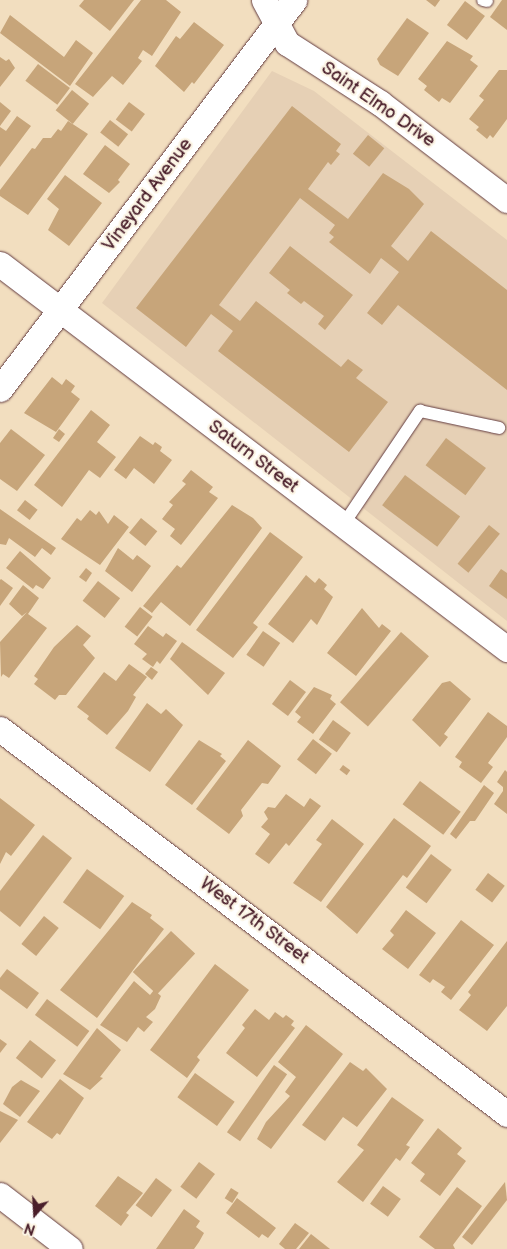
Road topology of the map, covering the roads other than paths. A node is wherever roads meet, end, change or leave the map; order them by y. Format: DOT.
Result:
graph roads {
  1 [pos="264,0"];
  2 [pos="294,0"];
  3 [pos="276,24"];
  4 [pos="507,200"];
  5 [pos="0,264"];
  6 [pos="61,311"];
  7 [pos="0,389"];
  8 [pos="499,428"];
  9 [pos="343,525"];
  10 [pos="507,649"];
  11 [pos="0,729"];
  12 [pos="507,1114"];
  13 [pos="0,1196"];
  14 [pos="70,1249"];
  1 -- 3 [label="street, Saint Elmo Drive"];
  2 -- 3 [label="street, Vineyard Avenue"];
  3 -- 4 [label="street, Saint Elmo Drive"];
  3 -- 6 [label="street, Vineyard Avenue"];
  5 -- 6 [label="street, Saturn Street"];
  6 -- 7 [label="street, Vineyard Avenue"];
  6 -- 9 [label="street, Saturn Street"];
  8 -- 9 [label="lane"];
  9 -- 10 [label="street, Saturn Street"];
  11 -- 12 [label="street, West 17th Street"];
  13 -- 14 [label="street"];
}
